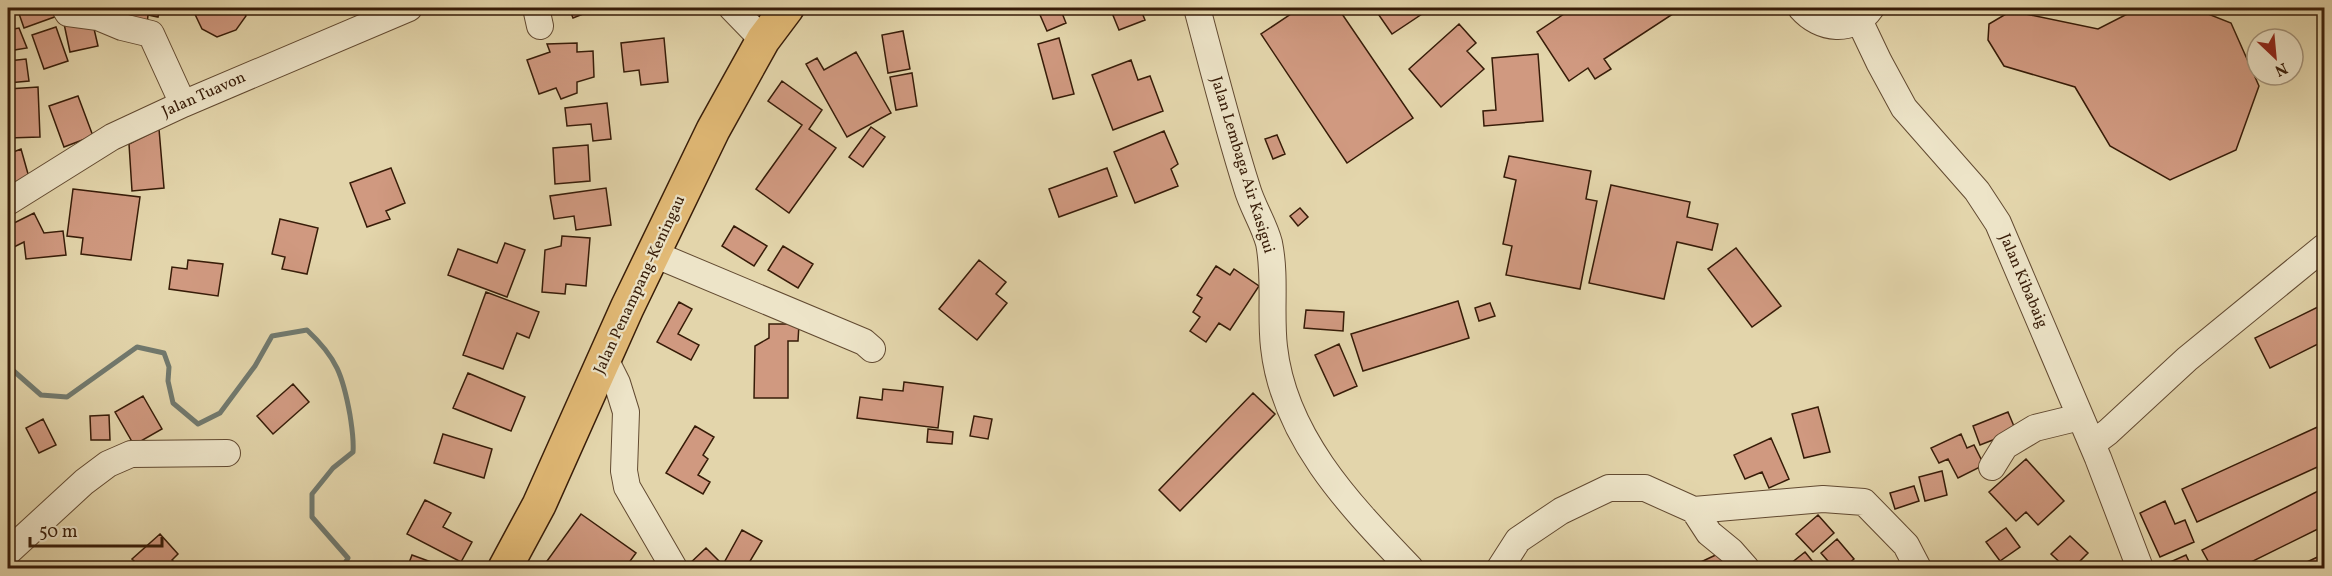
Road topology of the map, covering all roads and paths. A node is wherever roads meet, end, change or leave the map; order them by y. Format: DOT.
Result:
graph roads {
  1 [pos="65,8"];
  2 [pos="409,8"];
  3 [pos="732,8"];
  4 [pos="787,8"];
  5 [pos="1197,8"];
  6 [pos="1801,8"];
  7 [pos="1865,14"];
  8 [pos="763,40"];
  9 [pos="183,104"];
  10 [pos="8,202"];
  11 [pos="2325,247"];
  12 [pos="654,254"];
  13 [pos="872,349"];
  14 [pos="605,359"];
  15 [pos="2080,417"];
  16 [pos="2092,444"];
  17 [pos="227,453"];
  18 [pos="1992,467"];
  19 [pos="1694,510"];
  20 [pos="8,552"];
  21 [pos="668,566"];
  22 [pos="506,568"];
  23 [pos="1410,568"];
  24 [pos="1500,568"];
  25 [pos="1746,568"];
  26 [pos="1918,568"];
  27 [pos="2140,568"];
  1 -- 9 [label="street"];
  2 -- 9 [label="street, Jalan Tuavon"];
  3 -- 8 [label="street"];
  4 -- 8 [label="main road, Jalan Penampang-Keningau"];
  5 -- 23 [label="street, Jalan Lembaga Air Kasigui"];
  6 -- 7 [label="street"];
  7 -- 15 [label="street, Jalan Kibabaig"];
  8 -- 12 [label="main road, Jalan Penampang-Keningau"];
  9 -- 10 [label="street, Jalan Tuavon"];
  11 -- 16 [label="street"];
  12 -- 13 [label="street"];
  12 -- 14 [label="main road, Jalan Penampang-Keningau"];
  14 -- 21 [label="street"];
  14 -- 22 [label="main road, Jalan Penampang-Keningau"];
  15 -- 16 [label="street, Jalan Kibabaig"];
  15 -- 18 [label="street"];
  16 -- 27 [label="street, Jalan Kibabaig"];
  17 -- 20 [label="street"];
  19 -- 24 [label="street"];
  19 -- 25 [label="street"];
  19 -- 26 [label="street"];
}
